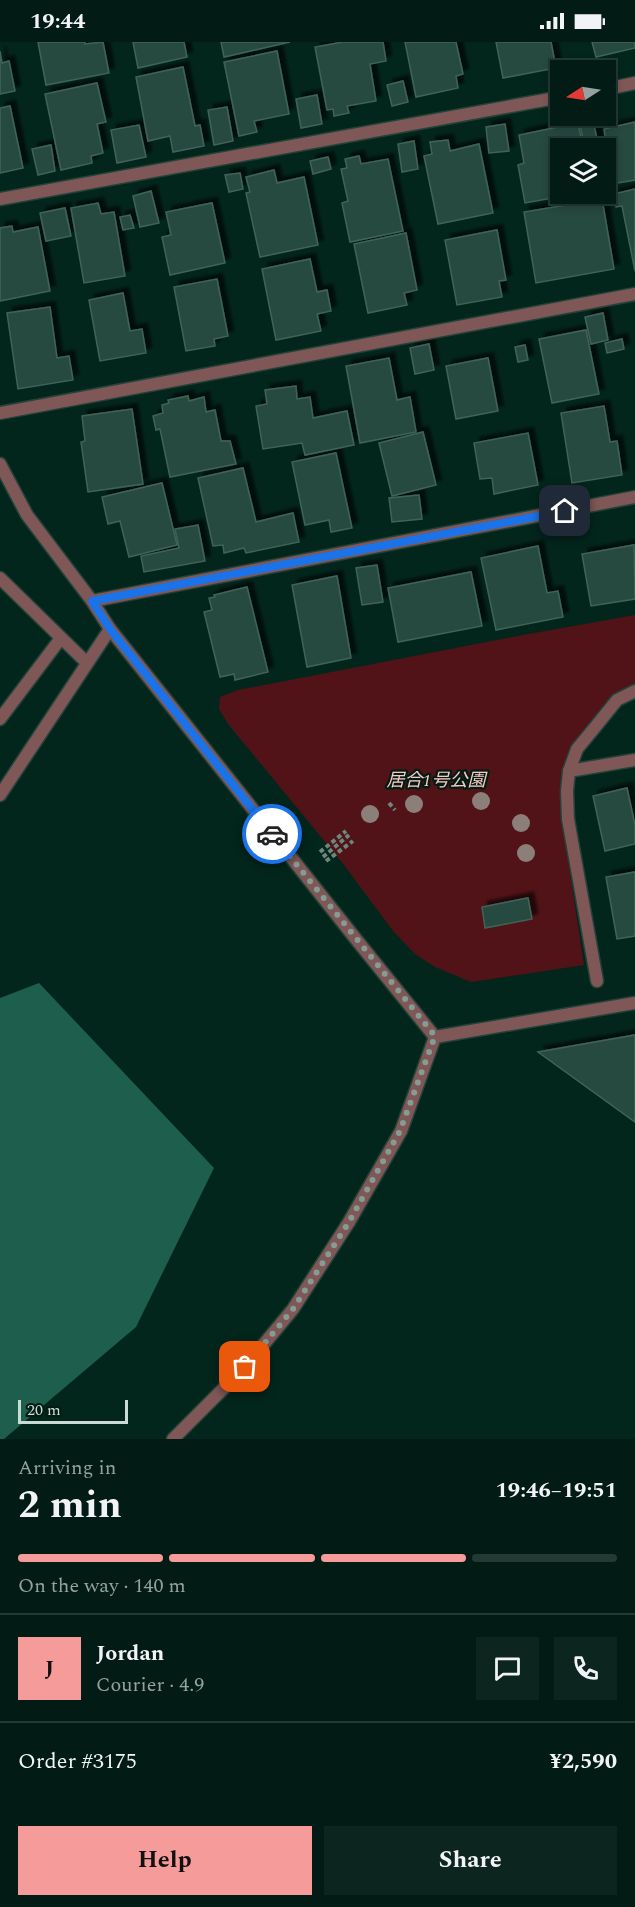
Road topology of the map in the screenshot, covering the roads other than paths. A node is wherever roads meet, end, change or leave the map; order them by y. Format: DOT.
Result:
graph roads {
  1 [pos="635,83"];
  2 [pos="616,87"];
  3 [pos="550,99"];
  4 [pos="0,199"];
  5 [pos="635,294"];
  6 [pos="0,413"];
  7 [pos="0,464"];
  8 [pos="635,497"];
  9 [pos="0,578"];
  10 [pos="92,601"];
  11 [pos="110,629"];
  12 [pos="61,638"];
  13 [pos="87,663"];
  14 [pos="635,691"];
  15 [pos="0,719"];
  16 [pos="635,760"];
  17 [pos="569,771"];
  18 [pos="0,795"];
  19 [pos="597,981"];
  20 [pos="635,1003"];
  21 [pos="435,1036"];
  22 [pos="173,1439"];
  1 -- 2 [label="street"];
  3 -- 4 [label="street"];
  5 -- 6 [label="street"];
  7 -- 10 [label="street"];
  8 -- 10 [label="street"];
  9 -- 12 [label="street"];
  10 -- 11 [label="street"];
  11 -- 13 [label="street"];
  11 -- 21 [label="street"];
  12 -- 13 [label="street"];
  12 -- 15 [label="street"];
  13 -- 18 [label="street"];
  14 -- 17 [label="street"];
  16 -- 17 [label="street"];
  17 -- 19 [label="street"];
  20 -- 21 [label="street"];
  21 -- 22 [label="street"];
}
